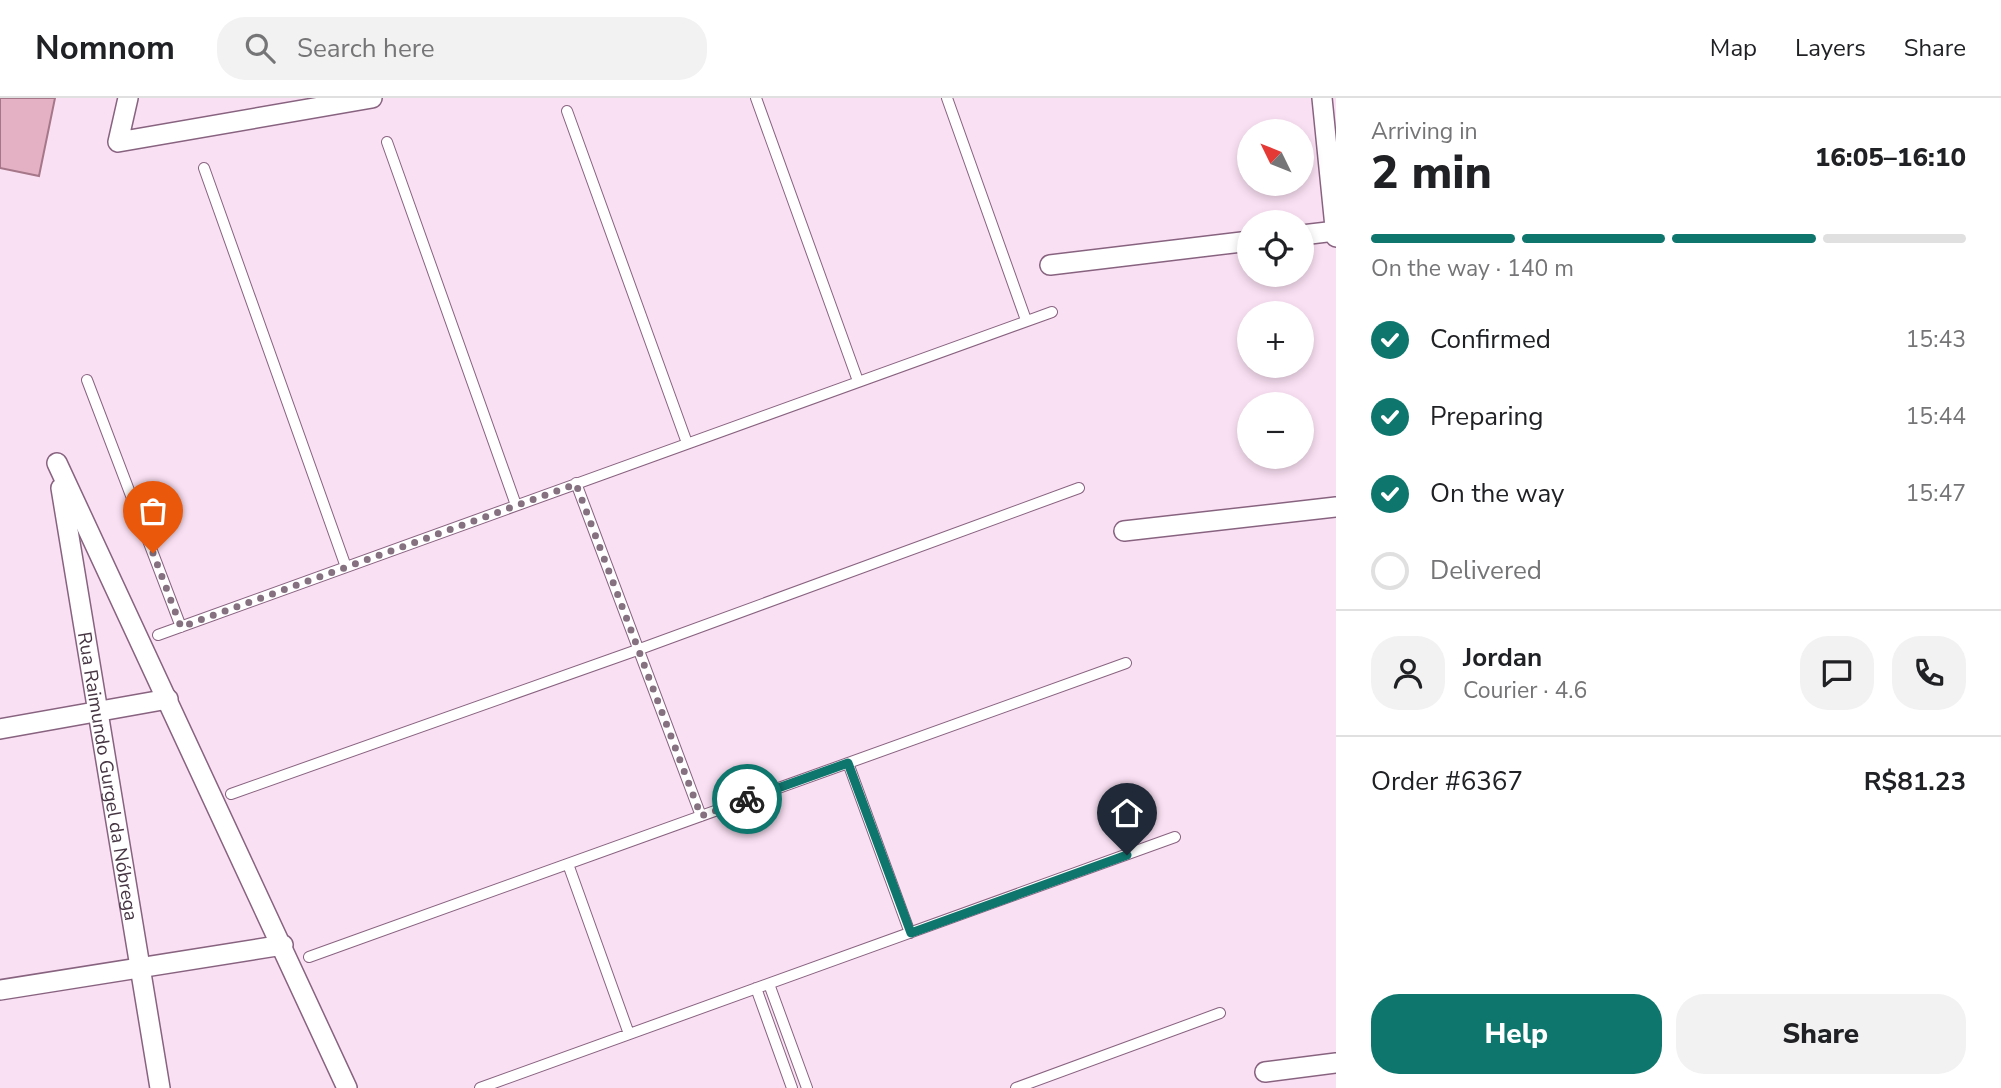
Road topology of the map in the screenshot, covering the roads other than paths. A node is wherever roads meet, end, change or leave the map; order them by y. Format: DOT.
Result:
graph roads {
  1 [pos="128,98"];
  2 [pos="372,98"];
  3 [pos="756,98"];
  4 [pos="947,98"];
  5 [pos="1322,98"];
  6 [pos="567,111"];
  7 [pos="387,142"];
  8 [pos="204,168"];
  9 [pos="1336,231"];
  10 [pos="1314,234"];
  11 [pos="1336,237"];
  12 [pos="1237,243"];
  13 [pos="1050,265"];
  14 [pos="1052,312"];
  15 [pos="1026,320"];
  16 [pos="87,380"];
  17 [pos="858,381"];
  18 [pos="687,443"];
  19 [pos="576,484"];
  20 [pos="1079,488"];
  21 [pos="516,505"];
  22 [pos="1336,507"];
  23 [pos="1124,531"];
  24 [pos="346,567"];
  25 [pos="181,627"];
  26 [pos="158,635"];
  27 [pos="640,649"];
  28 [pos="1126,663"];
  29 [pos="168,699"];
  30 [pos="99,711"];
  31 [pos="0,729"];
  32 [pos="848,763"];
  33 [pos="230,794"];
  34 [pos="701,816"];
  35 [pos="1175,838"];
  36 [pos="568,864"];
  37 [pos="911,933"];
  38 [pos="283,945"];
  39 [pos="309,957"];
  40 [pos="141,968"];
  41 [pos="769,984"];
  42 [pos="756,988"];
  43 [pos="0,990"];
  44 [pos="1220,1013"];
  45 [pos="629,1034"];
  46 [pos="1336,1063"];
  47 [pos="1265,1072"];
  48 [pos="160,1088"];
  49 [pos="347,1088"];
  50 [pos="480,1088"];
  51 [pos="792,1088"];
  52 [pos="807,1088"];
  53 [pos="1016,1088"];
  1 -- 2 [label="street"];
  3 -- 17 [label="lane"];
  4 -- 15 [label="lane"];
  5 -- 9 [label="street"];
  6 -- 18 [label="lane"];
  7 -- 21 [label="lane"];
  8 -- 24 [label="lane"];
  9 -- 10 [label="street"];
  9 -- 11 [label="street"];
  12 -- 13 [label="street"];
  14 -- 15 [label="lane"];
  15 -- 17 [label="lane"];
  16 -- 25 [label="lane"];
  17 -- 18 [label="lane"];
  18 -- 19 [label="lane"];
  19 -- 21 [label="lane"];
  19 -- 27 [label="lane"];
  20 -- 27 [label="lane"];
  21 -- 24 [label="lane"];
  22 -- 23 [label="street"];
  24 -- 25 [label="lane"];
  25 -- 26 [label="lane"];
  27 -- 33 [label="lane"];
  27 -- 34 [label="lane"];
  28 -- 32 [label="lane"];
  29 -- 30 [label="street"];
  29 -- 30 [label="street, Rua Raimundo Gurgel da Nóbrega"];
  29 -- 38 [label="street"];
  30 -- 31 [label="street"];
  30 -- 40 [label="street, Rua Raimundo Gurgel da Nóbrega"];
  32 -- 34 [label="lane"];
  32 -- 37 [label="lane"];
  34 -- 36 [label="lane"];
  35 -- 37 [label="lane"];
  36 -- 39 [label="lane"];
  36 -- 45 [label="lane"];
  37 -- 41 [label="lane"];
  38 -- 40 [label="street"];
  38 -- 49 [label="street"];
  40 -- 43 [label="street"];
  40 -- 48 [label="street, Rua Raimundo Gurgel da Nóbrega"];
  41 -- 42 [label="lane"];
  41 -- 52 [label="lane"];
  42 -- 45 [label="lane"];
  42 -- 51 [label="lane"];
  44 -- 53 [label="lane"];
  45 -- 50 [label="lane"];
  46 -- 47 [label="street"];
}
